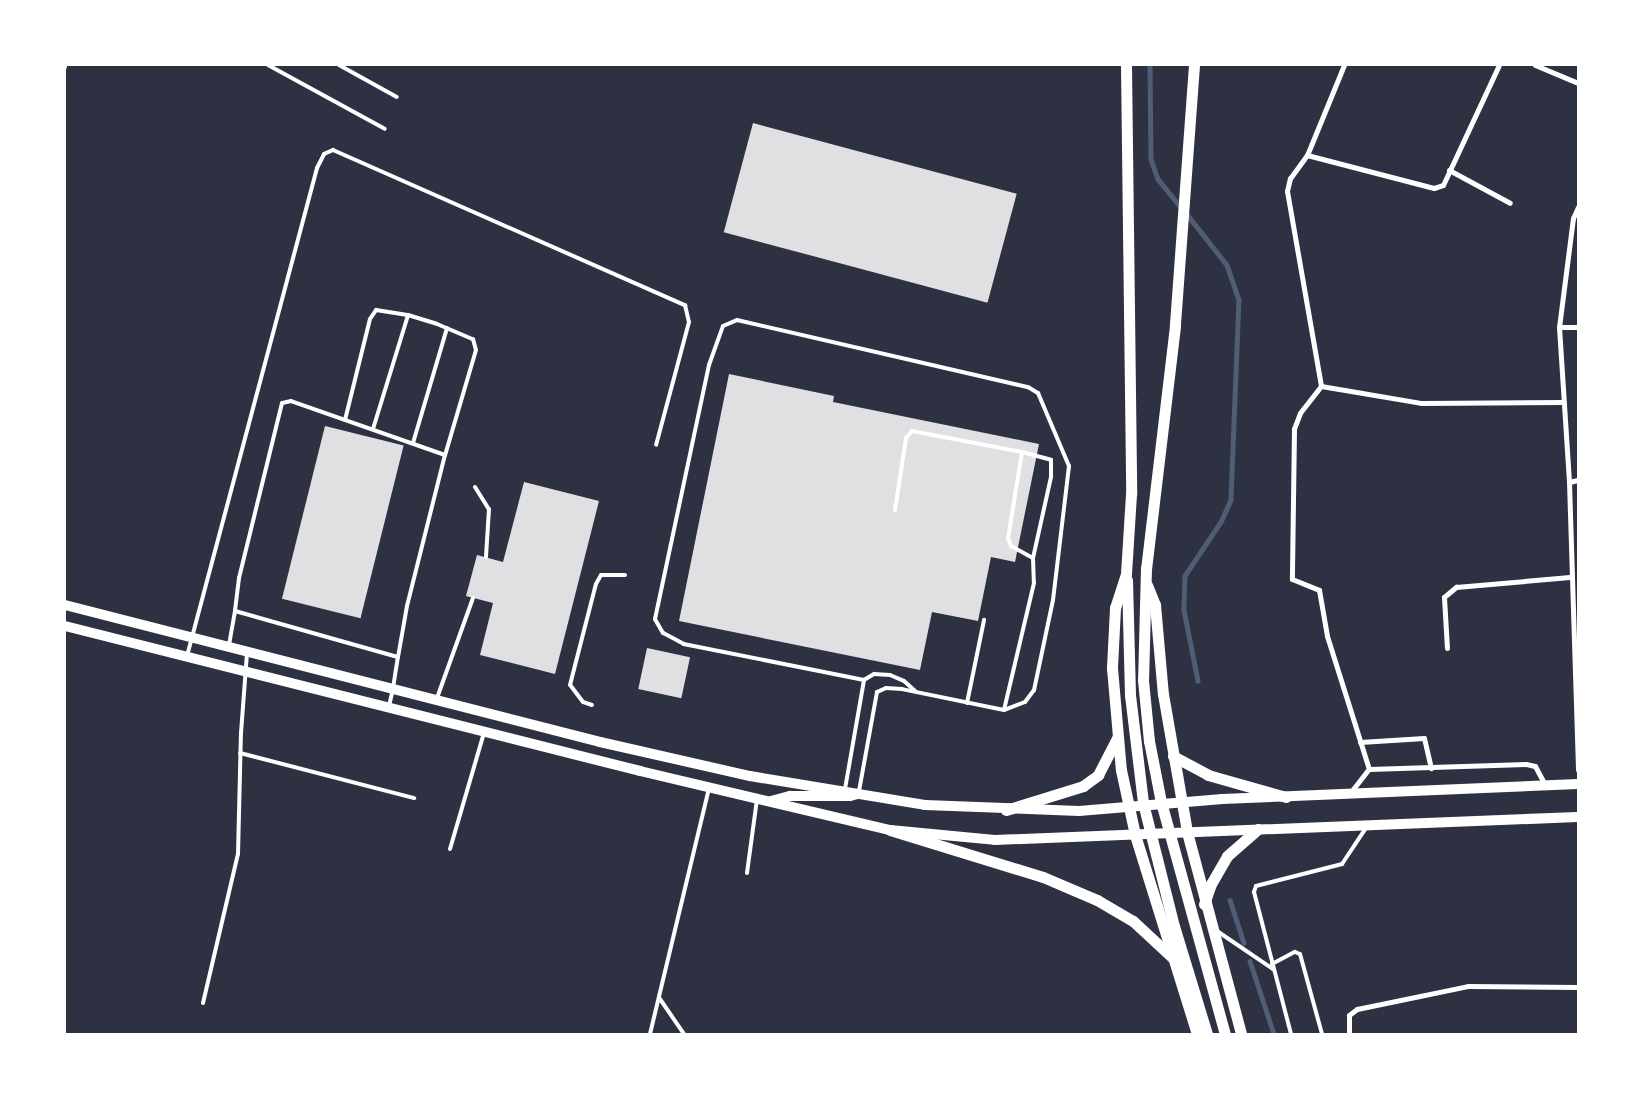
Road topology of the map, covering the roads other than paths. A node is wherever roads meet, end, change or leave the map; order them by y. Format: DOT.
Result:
graph roads {
  1 [pos="268,65"];
  2 [pos="339,65"];
  3 [pos="1126,65"];
  4 [pos="1194,65"];
  5 [pos="1344,65"];
  6 [pos="1499,65"];
  7 [pos="1535,65"];
  8 [pos="1578,83"];
  9 [pos="397,97"];
  10 [pos="385,129"];
  11 [pos="1307,155"];
  12 [pos="1449,170"];
  13 [pos="1510,203"];
  14 [pos="1578,207"];
  15 [pos="408,314"];
  16 [pos="1559,327"];
  17 [pos="1578,327"];
  18 [pos="447,328"];
  19 [pos="1321,386"];
  20 [pos="1562,402"];
  21 [pos="346,420"];
  22 [pos="373,428"];
  23 [pos="413,443"];
  24 [pos="656,445"];
  25 [pos="1022,452"];
  26 [pos="445,454"];
  27 [pos="1578,480"];
  28 [pos="1569,482"];
  29 [pos="475,488"];
  30 [pos="896,510"];
  31 [pos="486,558"];
  32 [pos="1033,558"];
  33 [pos="1126,574"];
  34 [pos="625,575"];
  35 [pos="1570,577"];
  36 [pos="1145,581"];
  37 [pos="473,598"];
  38 [pos="65,605"];
  39 [pos="235,611"];
  40 [pos="984,620"];
  41 [pos="65,626"];
  42 [pos="192,638"];
  43 [pos="1575,641"];
  44 [pos="229,647"];
  45 [pos="1447,648"];
  46 [pos="247,652"];
  47 [pos="187,656"];
  48 [pos="398,657"];
  49 [pos="245,671"];
  50 [pos="864,680"];
  51 [pos="392,688"];
  52 [pos="916,692"];
  53 [pos="436,701"];
  54 [pos="967,703"];
  55 [pos="592,705"];
  56 [pos="389,707"];
  57 [pos="1004,710"];
  58 [pos="484,731"];
  59 [pos="1117,738"];
  60 [pos="1360,742"];
  61 [pos="240,752"];
  62 [pos="1174,756"];
  63 [pos="1431,768"];
  64 [pos="1369,769"];
  65 [pos="1578,770"];
  66 [pos="1578,784"];
  67 [pos="1545,786"];
  68 [pos="710,787"];
  69 [pos="845,789"];
  70 [pos="859,791"];
  71 [pos="1348,796"];
  72 [pos="1286,797"];
  73 [pos="414,798"];
  74 [pos="757,799"];
  75 [pos="770,802"];
  76 [pos="1181,802"];
  77 [pos="1130,808"];
  78 [pos="1006,810"];
  79 [pos="1578,817"];
  80 [pos="1368,826"];
  81 [pos="1258,829"];
  82 [pos="890,830"];
  83 [pos="1187,832"];
  84 [pos="1135,835"];
  85 [pos="450,849"];
  86 [pos="747,873"];
  87 [pos="1204,905"];
  88 [pos="1209,925"];
  89 [pos="1175,960"];
  90 [pos="1272,964"];
  91 [pos="1273,969"];
  92 [pos="1578,987"];
  93 [pos="660,999"];
  94 [pos="203,1003"];
  95 [pos="1190,1009"];
  96 [pos="650,1034"];
  97 [pos="684,1034"];
  98 [pos="1191,1034"];
  99 [pos="1197,1034"];
  100 [pos="1208,1034"];
  101 [pos="1224,1034"];
  102 [pos="1240,1034"];
  103 [pos="1292,1034"];
  104 [pos="1322,1034"];
  105 [pos="1349,1034"];
  1 -- 10 [label="lane"];
  2 -- 9 [label="lane"];
  3 -- 33 [label="main road"];
  4 -- 36 [label="main road"];
  5 -- 11 [label="street"];
  6 -- 12 [label="street"];
  7 -- 8 [label="street"];
  11 -- 12 [label="street"];
  11 -- 19 [label="street"];
  12 -- 13 [label="street"];
  14 -- 16 [label="street"];
  15 -- 18 [label="lane"];
  15 -- 21 [label="lane"];
  15 -- 22 [label="lane"];
  16 -- 17 [label="street"];
  16 -- 20 [label="street"];
  18 -- 23 [label="lane"];
  18 -- 26 [label="lane"];
  19 -- 20 [label="street"];
  19 -- 60 [label="street"];
  20 -- 28 [label="street"];
  21 -- 22 [label="lane"];
  21 -- 39 [label="lane"];
  22 -- 23 [label="lane"];
  23 -- 26 [label="lane"];
  24 -- 42 [label="lane"];
  25 -- 30 [label="lane"];
  25 -- 32 [label="lane"];
  25 -- 32 [label="lane"];
  26 -- 48 [label="lane"];
  27 -- 28 [label="street"];
  28 -- 35 [label="street"];
  29 -- 31 [label="lane"];
  32 -- 57 [label="lane"];
  33 -- 59 [label="main road"];
  33 -- 100 [label="main road"];
  34 -- 55 [label="lane"];
  35 -- 43 [label="street"];
  35 -- 45 [label="street"];
  36 -- 62 [label="main road"];
  36 -- 101 [label="main road"];
  37 -- 53 [label="lane"];
  38 -- 42 [label="main road"];
  39 -- 44 [label="lane"];
  39 -- 48 [label="lane"];
  40 -- 54 [label="lane"];
  41 -- 47 [label="main road"];
  42 -- 44 [label="main road"];
  42 -- 47 [label="lane"];
  43 -- 65 [label="street"];
  44 -- 46 [label="main road"];
  46 -- 49 [label="lane"];
  46 -- 51 [label="main road"];
  47 -- 49 [label="main road"];
  48 -- 51 [label="lane"];
  49 -- 56 [label="main road"];
  49 -- 61 [label="lane"];
  50 -- 52 [label="lane"];
  50 -- 57 [label="lane"];
  50 -- 69 [label="lane"];
  51 -- 53 [label="main road"];
  51 -- 56 [label="lane"];
  52 -- 54 [label="lane"];
  52 -- 70 [label="lane"];
  53 -- 69 [label="main road"];
  54 -- 57 [label="lane"];
  56 -- 58 [label="main road"];
  58 -- 68 [label="main road"];
  58 -- 85 [label="lane"];
  59 -- 77 [label="main road"];
  59 -- 78 [label="main road"];
  60 -- 63 [label="street"];
  60 -- 64 [label="street"];
  61 -- 73 [label="lane"];
  61 -- 94 [label="lane"];
  62 -- 72 [label="main road"];
  62 -- 76 [label="main road"];
  63 -- 64 [label="street"];
  63 -- 67 [label="street"];
  64 -- 71 [label="street"];
  66 -- 67 [label="main road"];
  67 -- 71 [label="main road"];
  68 -- 74 [label="main road"];
  68 -- 93 [label="lane"];
  69 -- 70 [label="main road"];
  70 -- 75 [label="main road"];
  70 -- 78 [label="main road"];
  71 -- 72 [label="main road"];
  72 -- 76 [label="main road"];
  74 -- 75 [label="main road"];
  74 -- 86 [label="lane"];
  75 -- 82 [label="main road"];
  76 -- 77 [label="main road"];
  76 -- 83 [label="main road"];
  77 -- 78 [label="main road"];
  77 -- 84 [label="main road"];
  79 -- 80 [label="main road"];
  80 -- 81 [label="main road"];
  80 -- 90 [label="lane"];
  81 -- 83 [label="main road"];
  81 -- 87 [label="main road"];
  82 -- 84 [label="main road"];
  82 -- 89 [label="main road"];
  83 -- 84 [label="main road"];
  83 -- 87 [label="main road"];
  84 -- 89 [label="main road"];
  87 -- 88 [label="main road"];
  88 -- 91 [label="lane"];
  88 -- 102 [label="main road"];
  89 -- 95 [label="main road"];
  90 -- 91 [label="lane"];
  90 -- 104 [label="lane"];
  91 -- 103 [label="lane"];
  92 -- 105 [label="street"];
  93 -- 96 [label="lane"];
  93 -- 97 [label="lane"];
  95 -- 98 [label="lane"];
  95 -- 99 [label="main road"];
}
